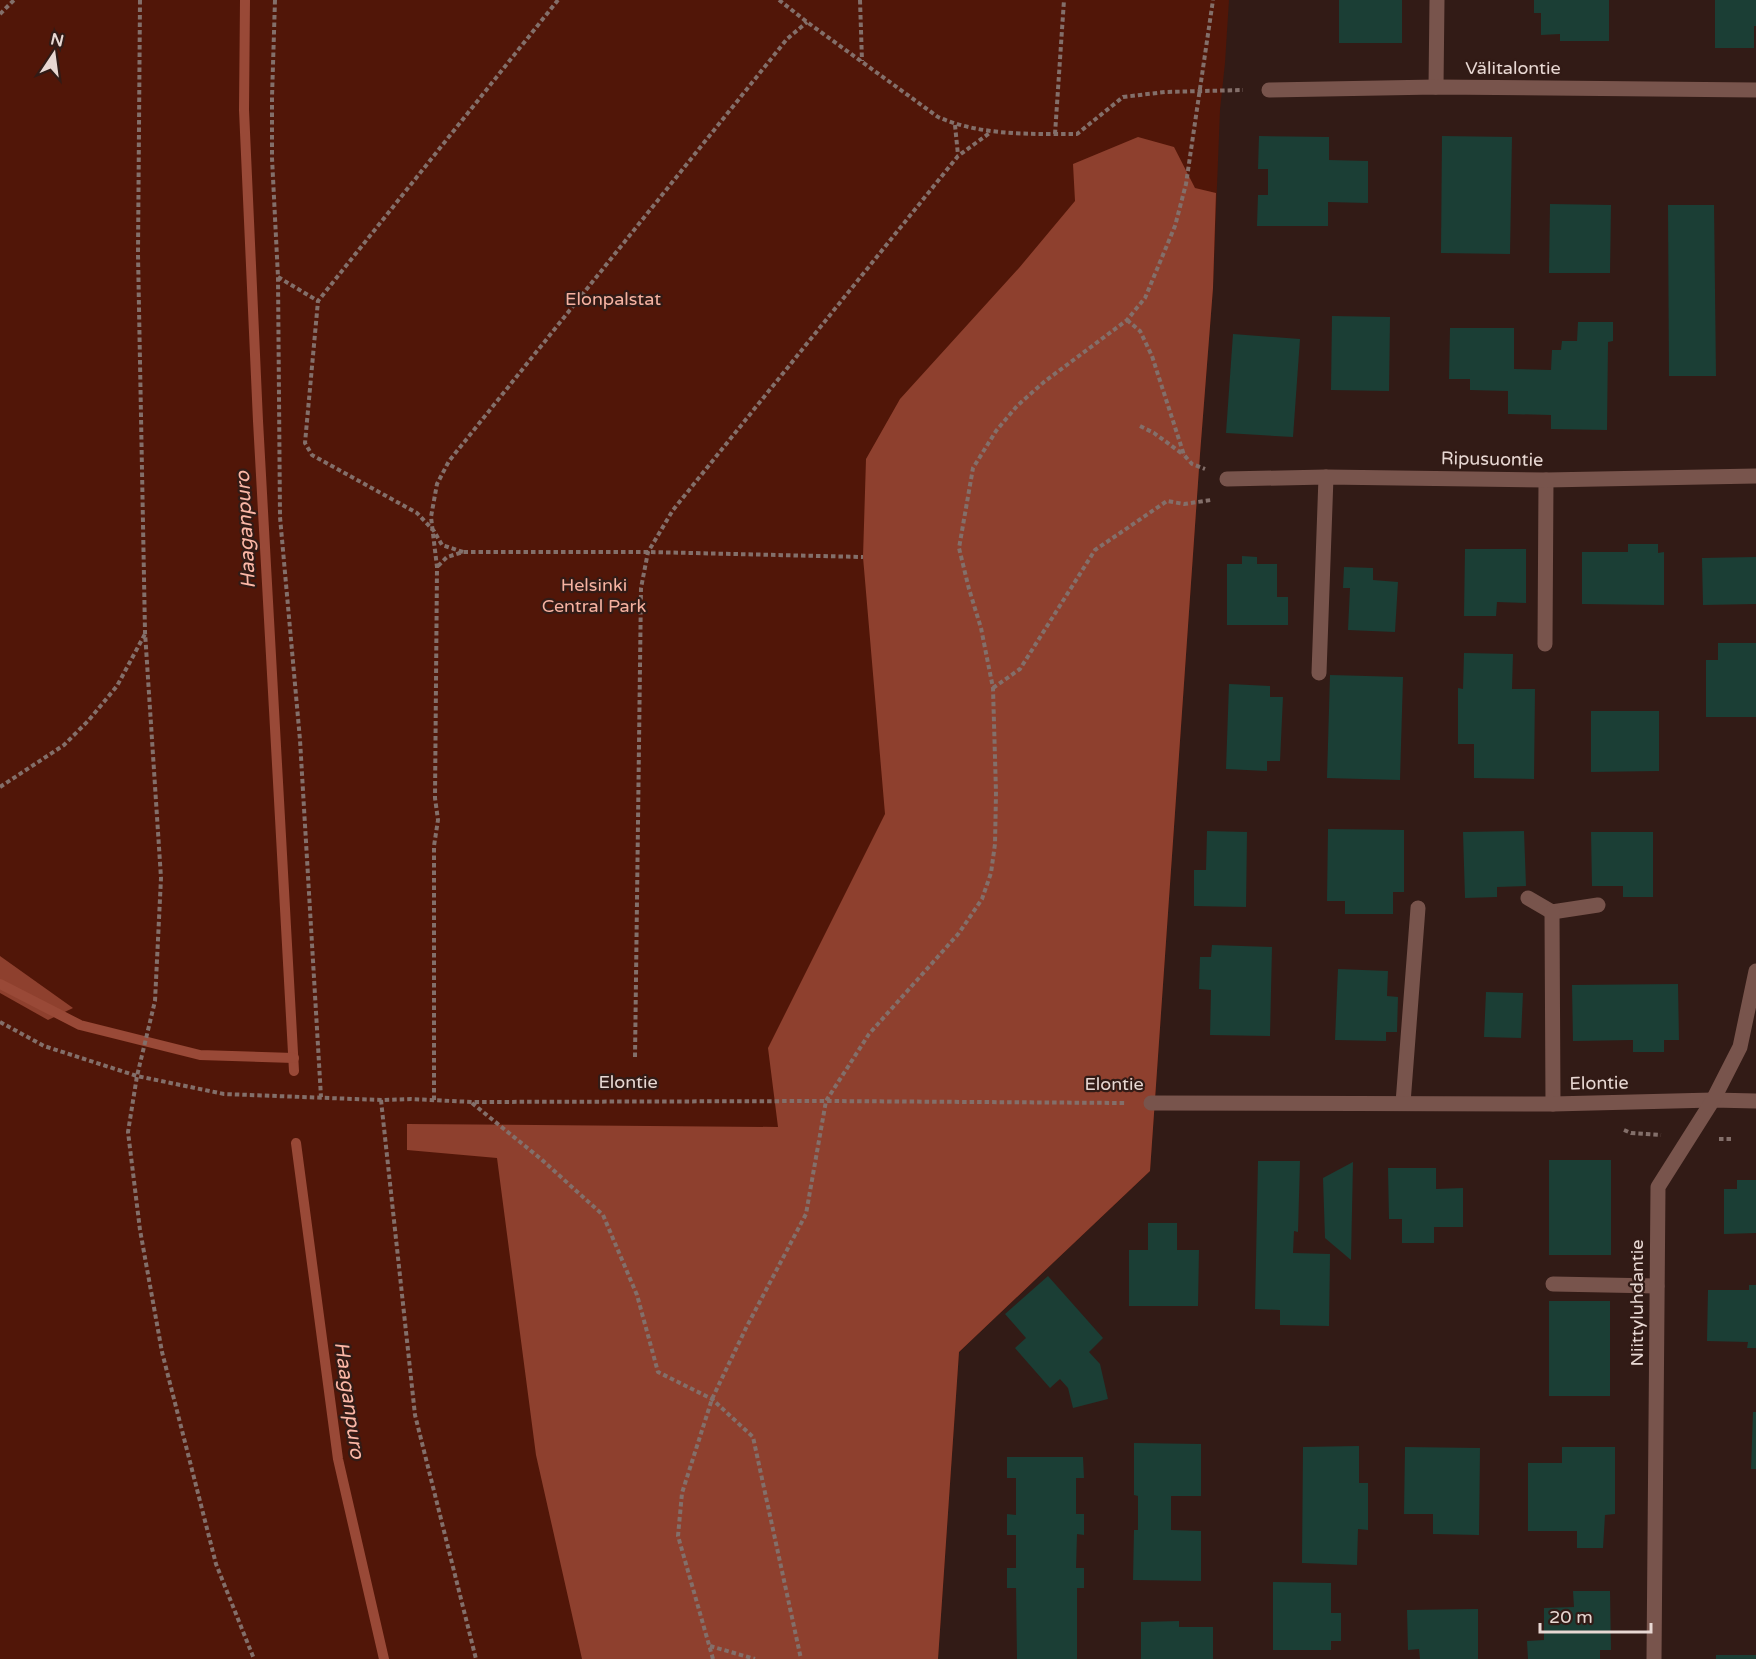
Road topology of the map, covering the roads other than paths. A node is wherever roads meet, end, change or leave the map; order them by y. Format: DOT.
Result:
graph roads {
  1 [pos="1437,0"];
  2 [pos="1436,87"];
  3 [pos="1269,90"];
  4 [pos="1756,90"];
  5 [pos="1756,476"];
  6 [pos="1326,477"];
  7 [pos="1227,479"];
  8 [pos="1546,480"];
  9 [pos="1545,644"];
  10 [pos="1319,673"];
  11 [pos="1528,898"];
  12 [pos="1598,905"];
  13 [pos="1418,908"];
  14 [pos="1552,912"];
  15 [pos="1756,970"];
  16 [pos="1713,1100"];
  17 [pos="1756,1101"];
  18 [pos="1150,1103"];
  19 [pos="1403,1103"];
  20 [pos="1553,1104"];
  21 [pos="1553,1284"];
  22 [pos="1657,1286"];
  23 [pos="1654,1659"];
  1 -- 2 [label="street"];
  2 -- 3 [label="street, Välitalontie"];
  2 -- 4 [label="street, Välitalontie"];
  5 -- 8 [label="street, Ripusuontie"];
  6 -- 7 [label="street, Ripusuontie"];
  6 -- 8 [label="street, Ripusuontie"];
  6 -- 10 [label="street"];
  8 -- 9 [label="street"];
  11 -- 14 [label="street"];
  12 -- 14 [label="street"];
  13 -- 19 [label="street"];
  14 -- 20 [label="street"];
  15 -- 16 [label="street, Niittyluhdantie"];
  16 -- 17 [label="street, Elontie"];
  16 -- 20 [label="street, Elontie"];
  16 -- 22 [label="street, Niittyluhdantie"];
  18 -- 19 [label="street, Elontie"];
  19 -- 20 [label="street, Elontie"];
  21 -- 22 [label="street"];
  22 -- 23 [label="street, Niittyluhdantie"];
}
